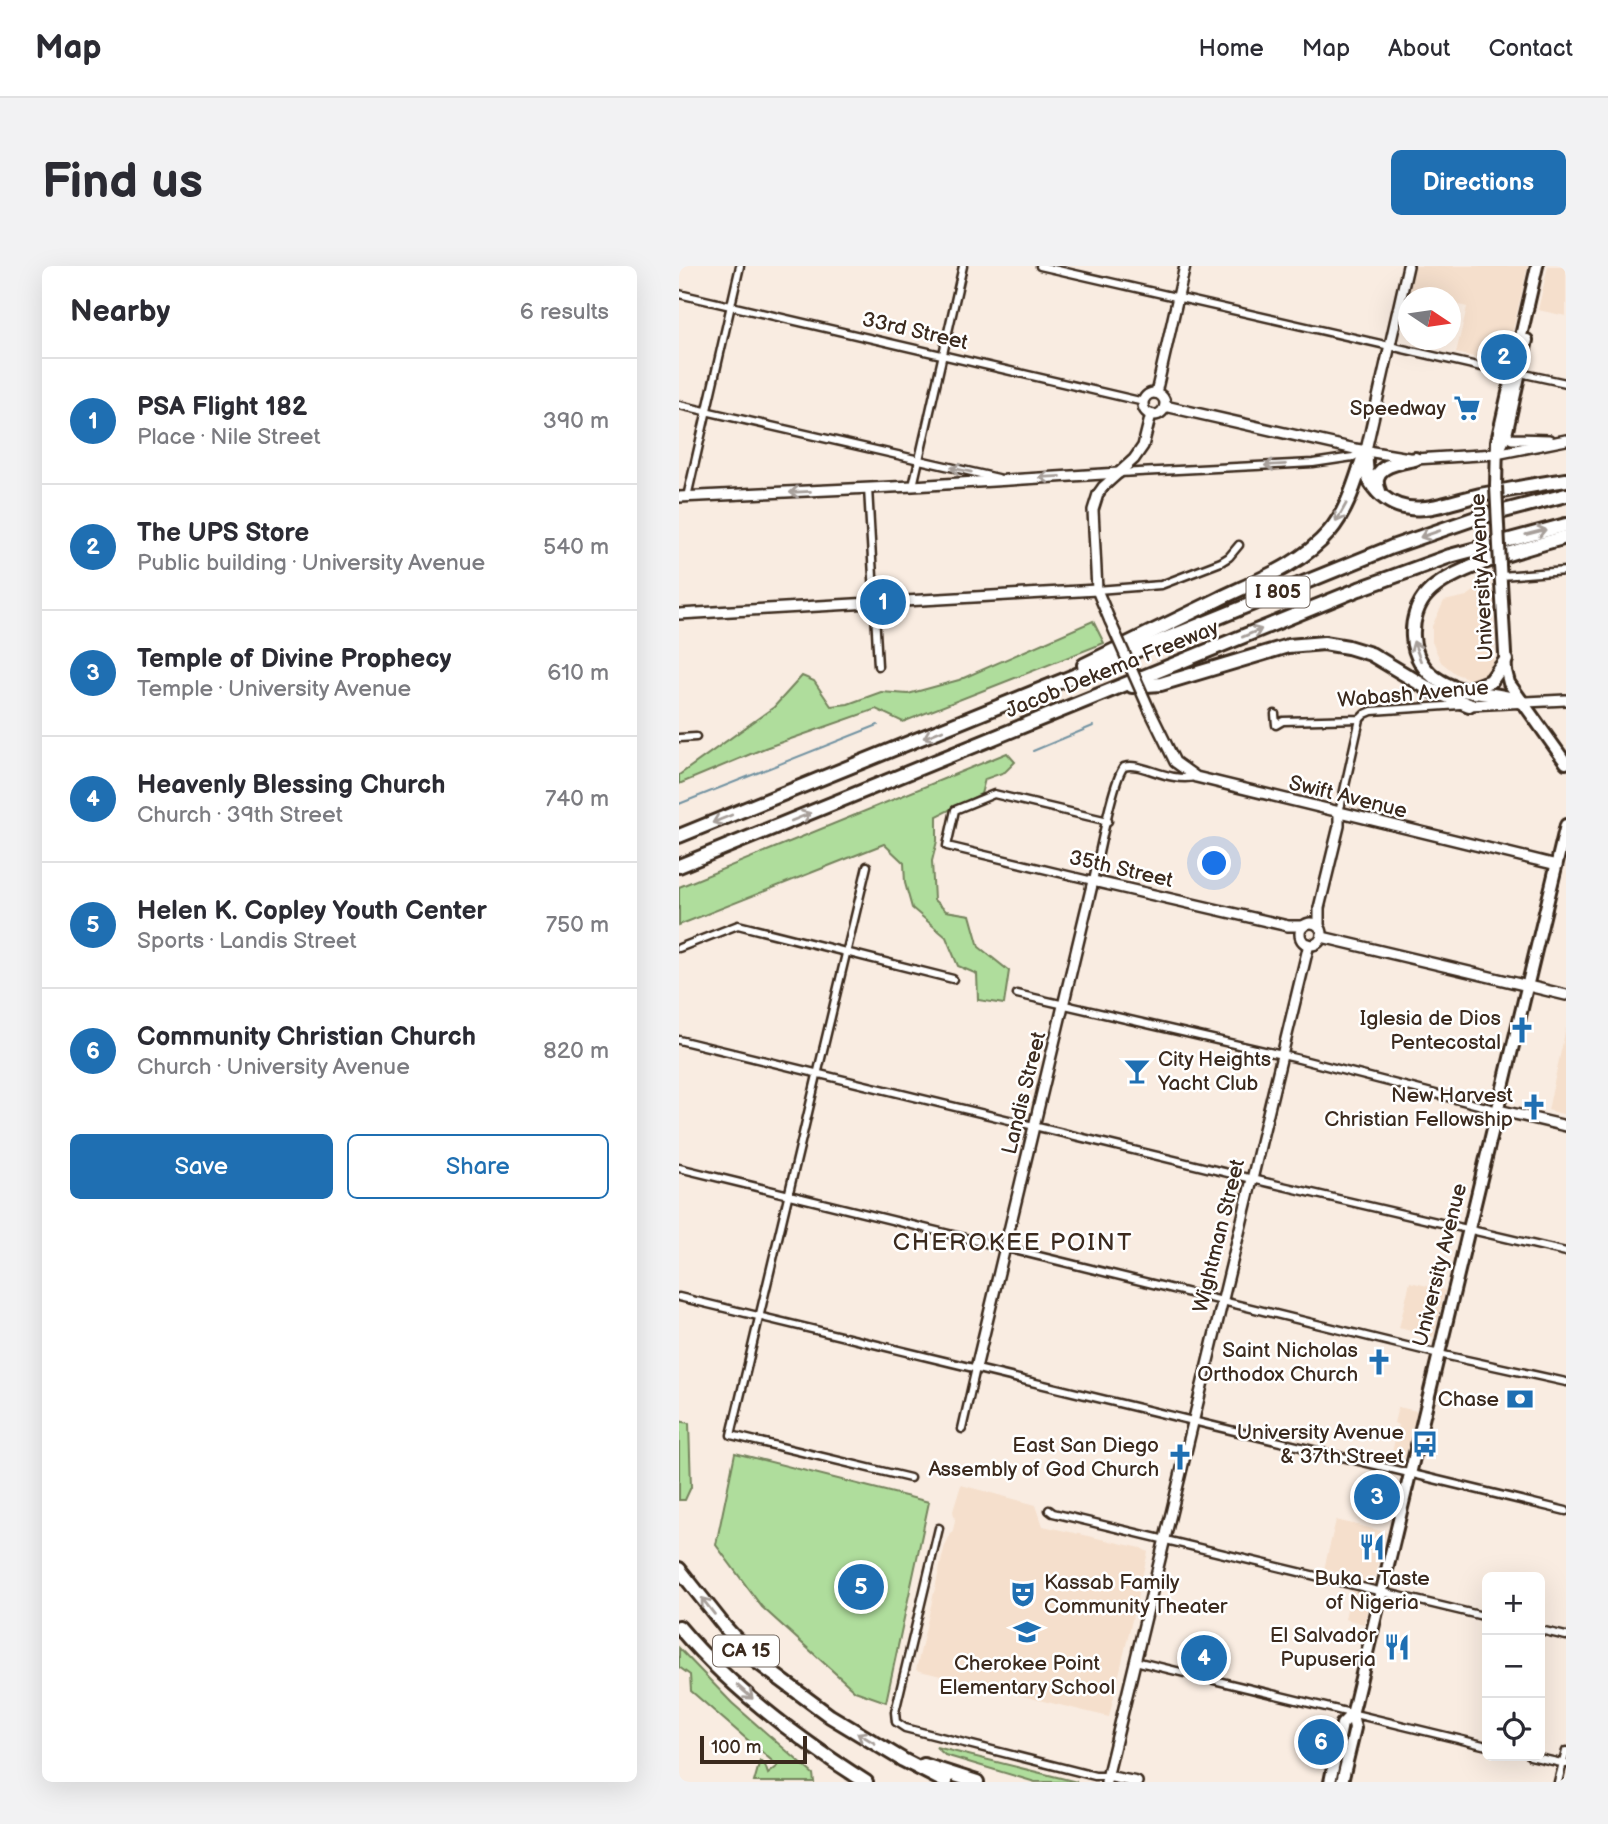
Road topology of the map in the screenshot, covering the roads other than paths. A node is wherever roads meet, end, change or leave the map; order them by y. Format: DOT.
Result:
graph roads {
  1 [pos="740,266"];
  2 [pos="963,266"];
  3 [pos="1040,266"];
  4 [pos="1185,266"];
  5 [pos="1408,266"];
  6 [pos="1534,267"];
  7 [pos="679,294"];
  8 [pos="1178,298"];
  9 [pos="731,306"];
  10 [pos="1390,346"];
  11 [pos="943,355"];
  12 [pos="1516,374"];
  13 [pos="1566,383"];
  14 [pos="1156,393"];
  15 [pos="1144,402"];
  16 [pos="679,405"];
  17 [pos="1165,406"];
  18 [pos="708,412"];
  19 [pos="1151,415"];
  20 [pos="1506,435"];
  21 [pos="1563,441"];
  22 [pos="1366,450"];
  23 [pos="1496,454"];
  24 [pos="1415,459"];
  25 [pos="919,461"];
  26 [pos="1119,472"];
  27 [pos="1004,479"];
  28 [pos="1566,480"];
  29 [pos="913,486"];
  30 [pos="868,488"];
  31 [pos="1381,495"];
  32 [pos="1566,495"];
  33 [pos="683,497"];
  34 [pos="1566,525"];
  35 [pos="1566,537"];
  36 [pos="1239,545"];
  37 [pos="1501,570"];
  38 [pos="1566,571"];
  39 [pos="1097,590"];
  40 [pos="874,604"];
  41 [pos="679,614"];
  42 [pos="1506,660"];
  43 [pos="878,666"];
  44 [pos="1121,686"];
  45 [pos="1468,690"];
  46 [pos="1566,700"];
  47 [pos="1522,702"];
  48 [pos="1469,705"];
  49 [pos="996,708"];
  50 [pos="1275,714"];
  51 [pos="1360,719"];
  52 [pos="696,737"];
  53 [pos="679,738"];
  54 [pos="1566,763"];
  55 [pos="1124,767"];
  56 [pos="1196,777"];
  57 [pos="1339,813"];
  58 [pos="1108,821"];
  59 [pos="1566,825"];
  60 [pos="679,836"];
  61 [pos="708,855"];
  62 [pos="679,866"];
  63 [pos="867,866"];
  64 [pos="1561,866"];
  65 [pos="679,876"];
  66 [pos="1093,881"];
  67 [pos="1308,928"];
  68 [pos="1322,937"];
  69 [pos="1309,944"];
  70 [pos="679,948"];
  71 [pos="846,952"];
  72 [pos="953,979"];
  73 [pos="1527,986"];
  74 [pos="1017,994"];
  75 [pos="1566,995"];
  76 [pos="1063,1006"];
  77 [pos="679,1040"];
  78 [pos="1282,1056"];
  79 [pos="817,1074"];
  80 [pos="1498,1110"];
  81 [pos="1034,1126"];
  82 [pos="1566,1126"];
  83 [pos="679,1168"];
  84 [pos="1251,1178"];
  85 [pos="788,1195"];
  86 [pos="1469,1229"];
  87 [pos="1005,1247"];
  88 [pos="1566,1252"];
  89 [pos="679,1297"];
  90 [pos="1222,1300"];
  91 [pos="759,1317"];
  92 [pos="1439,1354"];
  93 [pos="976,1368"];
  94 [pos="1566,1382"];
  95 [pos="1193,1421"];
  96 [pos="961,1429"];
  97 [pos="1410,1473"];
  98 [pos="910,1478"];
  99 [pos="1049,1510"];
  100 [pos="1566,1511"];
  101 [pos="939,1528"];
  102 [pos="1164,1539"];
  103 [pos="679,1569"];
  104 [pos="1381,1592"];
  105 [pos="1482,1616"];
  106 [pos="679,1627"];
  107 [pos="1545,1631"];
  108 [pos="1566,1636"];
  109 [pos="1135,1661"];
  110 [pos="1352,1714"];
  111 [pos="1482,1745"];
  112 [pos="1566,1751"];
  113 [pos="1545,1759"];
  114 [pos="903,1760"];
  115 [pos="1565,1764"];
  116 [pos="1106,1779"];
  117 [pos="866,1782"];
  118 [pos="946,1782"];
  119 [pos="977,1782"];
  120 [pos="1137,1782"];
  121 [pos="1330,1782"];
  122 [pos="1342,1782"];
  123 [pos="1558,1782"];
  1 -- 9 [label="street"];
  2 -- 11 [label="street"];
  3 -- 8 [label="street"];
  4 -- 8 [label="main road"];
  5 -- 10 [label="main road"];
  6 -- 12 [label="main road, University Avenue"];
  7 -- 9 [label="street, 33rd Street"];
  8 -- 10 [label="street"];
  8 -- 14 [label="main road"];
  9 -- 11 [label="street, 33rd Street"];
  9 -- 18 [label="street"];
  10 -- 12 [label="street"];
  10 -- 22 [label="main road"];
  11 -- 15 [label="street, 33rd Street"];
  11 -- 25 [label="street"];
  12 -- 13 [label="street"];
  12 -- 20 [label="main road, University Avenue"];
  12 -- 23 [label="main road, University Avenue"];
  14 -- 15 [label="main road"];
  14 -- 17 [label="main road"];
  15 -- 19 [label="main road"];
  16 -- 18 [label="street"];
  17 -- 19 [label="main road"];
  17 -- 22 [label="main road"];
  18 -- 25 [label="street"];
  18 -- 33 [label="street"];
  19 -- 26 [label="main road"];
  20 -- 21 [label="main road"];
  20 -- 23 [label="main road, University Avenue"];
  21 -- 23 [label="main road"];
  22 -- 24 [label="main road"];
  22 -- 26 [label="street, one-way"];
  22 -- 31 [label="highway"];
  22 -- 49 [label="highway, one-way"];
  23 -- 24 [label="main road"];
  23 -- 37 [label="main road, University Avenue, bridge"];
  24 -- 31 [label="highway"];
  27 -- 25 [label="street, one-way"];
  25 -- 29 [label="street"];
  26 -- 27 [label="main road, one-way"];
  26 -- 39 [label="main road"];
  27 -- 29 [label="main road"];
  28 -- 31 [label="highway"];
  29 -- 30 [label="main road"];
  30 -- 33 [label="main road, one-way"];
  30 -- 40 [label="street"];
  32 -- 49 [label="highway, Jacob Dekema Freeway / I 805, one-way"];
  44 -- 34 [label="highway, Jacob Dekema Freeway / I 805, one-way"];
  45 -- 35 [label="highway, one-way"];
  36 -- 39 [label="street"];
  37 -- 38 [label="street"];
  37 -- 42 [label="main road, University Avenue"];
  39 -- 40 [label="main road"];
  39 -- 56 [label="main road, bridge"];
  40 -- 41 [label="main road"];
  40 -- 43 [label="street"];
  42 -- 45 [label="highway"];
  42 -- 47 [label="main road, University Avenue"];
  44 -- 48 [label="highway"];
  61 -- 44 [label="highway, Jacob Dekema Freeway / I 805, one-way"];
  45 -- 47 [label="highway"];
  46 -- 47 [label="main road, Wabash Avenue"];
  47 -- 48 [label="main road, Wabash Avenue"];
  47 -- 54 [label="main road, University Avenue"];
  48 -- 51 [label="street, Wabash Avenue"];
  49 -- 60 [label="highway, Jacob Dekema Freeway / I 805, one-way"];
  50 -- 51 [label="street, Wabash Avenue"];
  51 -- 57 [label="street"];
  52 -- 53 [label="street"];
  55 -- 56 [label="street, Swift Avenue"];
  55 -- 58 [label="street, Landis Street"];
  56 -- 57 [label="main road, Swift Avenue"];
  57 -- 64 [label="main road, Swift Avenue"];
  57 -- 67 [label="main road"];
  58 -- 66 [label="street, Landis Street"];
  58 -- 66 [label="street, 35th Street"];
  59 -- 64 [label="main road, University Avenue"];
  61 -- 62 [label="highway, Jacob Dekema Freeway / I 805"];
  61 -- 65 [label="highway"];
  63 -- 71 [label="street"];
  64 -- 73 [label="main road, University Avenue"];
  66 -- 67 [label="main road, 35th Street"];
  66 -- 76 [label="main road, Landis Street"];
  67 -- 68 [label="main road"];
  67 -- 69 [label="main road"];
  68 -- 69 [label="main road"];
  68 -- 73 [label="main road"];
  69 -- 78 [label="main road, Wightman Street"];
  70 -- 71 [label="street"];
  71 -- 72 [label="street"];
  71 -- 79 [label="street"];
  73 -- 75 [label="main road"];
  73 -- 80 [label="main road, University Avenue"];
  74 -- 76 [label="street"];
  76 -- 78 [label="street"];
  76 -- 81 [label="main road, Landis Street"];
  77 -- 79 [label="street"];
  78 -- 80 [label="street"];
  78 -- 84 [label="main road, Wightman Street"];
  79 -- 81 [label="street"];
  79 -- 85 [label="street"];
  80 -- 82 [label="main road"];
  80 -- 86 [label="main road, University Avenue"];
  81 -- 84 [label="street"];
  81 -- 87 [label="main road, Landis Street"];
  83 -- 85 [label="street"];
  84 -- 86 [label="street"];
  84 -- 90 [label="main road, Wightman Street"];
  85 -- 87 [label="street"];
  85 -- 91 [label="street"];
  86 -- 88 [label="street"];
  86 -- 92 [label="main road, University Avenue"];
  87 -- 90 [label="street"];
  87 -- 93 [label="main road, Landis Street"];
  89 -- 91 [label="street"];
  90 -- 92 [label="street"];
  90 -- 95 [label="main road, Wightman Street"];
  91 -- 93 [label="street"];
  91 -- 98 [label="street"];
  92 -- 94 [label="street"];
  92 -- 97 [label="main road, University Avenue"];
  93 -- 95 [label="street"];
  93 -- 96 [label="street, Landis Street"];
  95 -- 97 [label="street"];
  95 -- 102 [label="main road, Wightman Street"];
  97 -- 100 [label="street"];
  97 -- 104 [label="main road, University Avenue"];
  99 -- 102 [label="street"];
  101 -- 116 [label="street"];
  102 -- 104 [label="street"];
  102 -- 109 [label="main road, Wightman Street"];
  114 -- 103 [label="highway, CA 15, one-way"];
  104 -- 105 [label="street"];
  104 -- 110 [label="main road, University Avenue"];
  106 -- 117 [label="highway, CA 15, one-way"];
  107 -- 108 [label="street"];
  109 -- 110 [label="street"];
  109 -- 116 [label="main road, Wightman Street"];
  110 -- 111 [label="street"];
  110 -- 121 [label="main road, University Avenue"];
  110 -- 122 [label="main road, University Avenue"];
  112 -- 115 [label="street"];
  113 -- 115 [label="street"];
  114 -- 118 [label="highway, CA 15"];
  114 -- 119 [label="highway"];
  115 -- 123 [label="street"];
  116 -- 120 [label="main road"];
}
